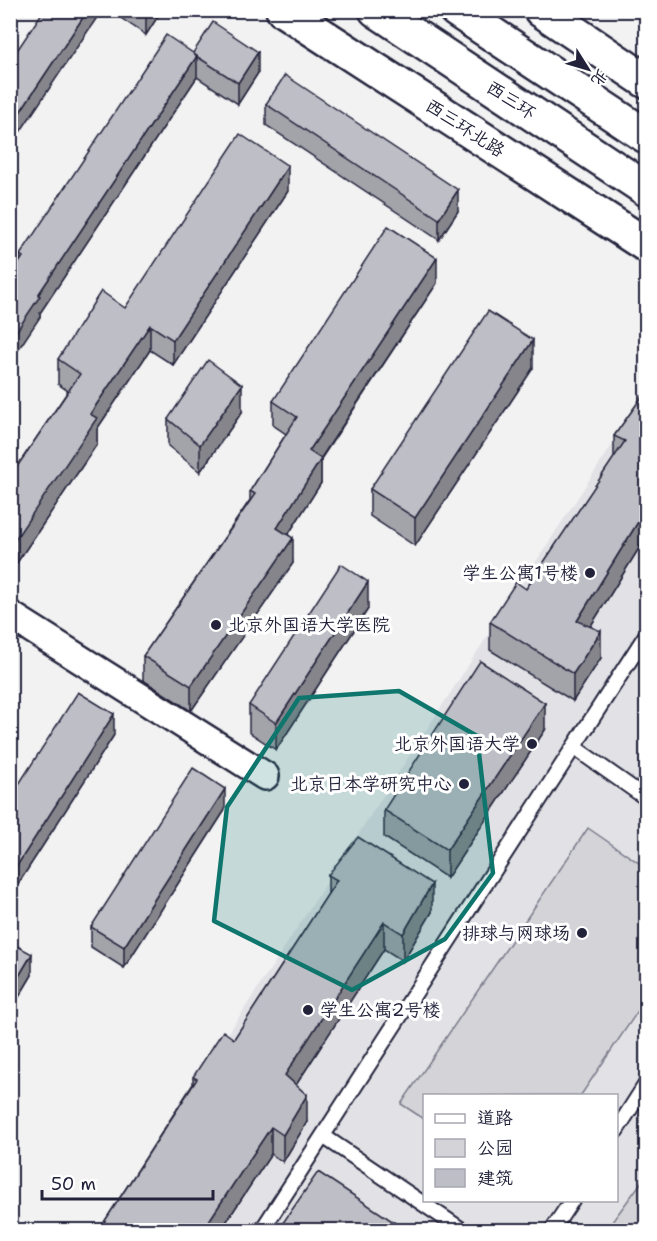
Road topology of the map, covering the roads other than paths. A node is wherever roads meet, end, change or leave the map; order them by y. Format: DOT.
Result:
graph roads {
  1 [pos="283,10"];
  2 [pos="376,10"];
  3 [pos="456,10"];
  4 [pos="541,10"];
  5 [pos="646,81"];
  6 [pos="646,136"];
  7 [pos="646,189"];
  8 [pos="644,238"];
  9 [pos="10,615"];
  10 [pos="646,634"];
  11 [pos="575,748"];
  12 [pos="265,776"];
  13 [pos="646,798"];
  14 [pos="646,1084"];
  15 [pos="618,1128"];
  16 [pos="323,1136"];
  17 [pos="571,1202"];
  18 [pos="262,1230"];
  19 [pos="462,1230"];
  20 [pos="552,1230"];
  1 -- 8 [label="main road, 西三环北路"];
  2 -- 7 [label="main road, 西三环"];
  3 -- 6 [label="main road"];
  4 -- 5 [label="main road"];
  9 -- 12 [label="street"];
  10 -- 11 [label="lane"];
  11 -- 13 [label="lane"];
  11 -- 16 [label="lane"];
  14 -- 15 [label="lane"];
  16 -- 18 [label="lane"];
  16 -- 19 [label="lane"];
  17 -- 20 [label="lane"];
}
